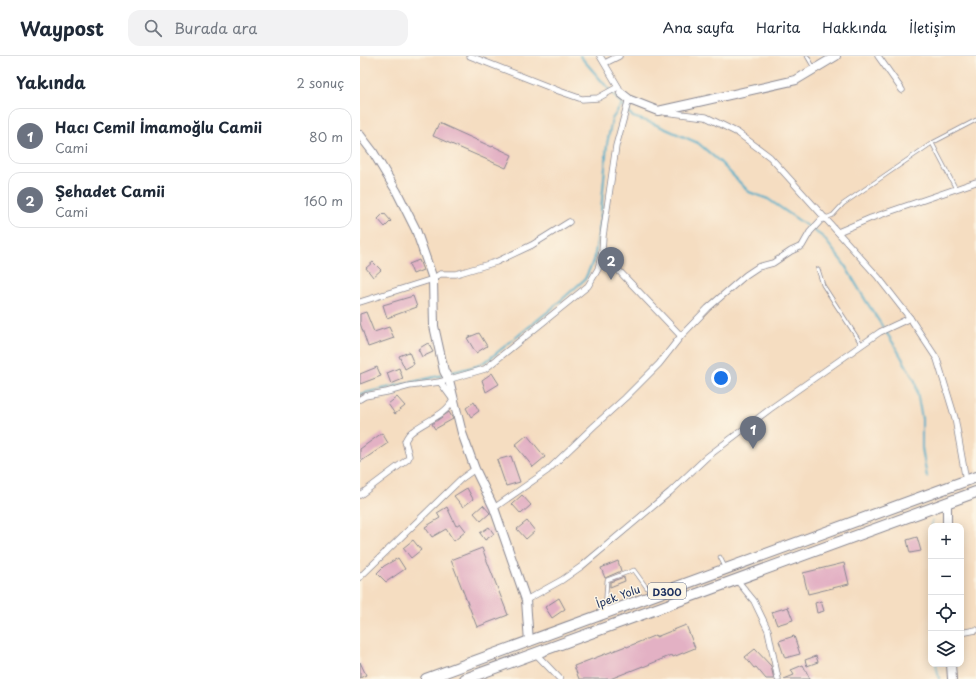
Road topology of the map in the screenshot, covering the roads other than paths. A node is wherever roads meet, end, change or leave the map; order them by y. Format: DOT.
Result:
graph roads {
  1 [pos="470,56"];
  2 [pos="600,56"];
  3 [pos="619,56"];
  4 [pos="807,56"];
  5 [pos="836,56"];
  6 [pos="878,56"];
  7 [pos="605,63"];
  8 [pos="815,69"];
  9 [pos="617,89"];
  10 [pos="902,90"];
  11 [pos="629,101"];
  12 [pos="658,111"];
  13 [pos="976,120"];
  14 [pos="360,135"];
  15 [pos="932,143"];
  16 [pos="976,182"];
  17 [pos="956,189"];
  18 [pos="826,218"];
  19 [pos="569,222"];
  20 [pos="838,232"];
  21 [pos="602,253"];
  22 [pos="818,269"];
  23 [pos="433,279"];
  24 [pos="360,302"];
  25 [pos="910,318"];
  26 [pos="681,336"];
  27 [pos="862,345"];
  28 [pos="449,380"];
  29 [pos="440,382"];
  30 [pos="360,399"];
  31 [pos="475,469"];
  32 [pos="971,479"];
  33 [pos="976,492"];
  34 [pos="360,495"];
  35 [pos="943,504"];
  36 [pos="494,508"];
  37 [pos="946,523"];
  38 [pos="720,557"];
  39 [pos="725,569"];
  40 [pos="360,577"];
  41 [pos="736,579"];
  42 [pos="653,596"];
  43 [pos="526,600"];
  44 [pos="604,614"];
  45 [pos="976,630"];
  46 [pos="964,632"];
  47 [pos="529,642"];
  48 [pos="535,653"];
  49 [pos="951,667"];
  50 [pos="426,679"];
  51 [pos="465,679"];
  52 [pos="560,679"];
  53 [pos="778,679"];
  54 [pos="952,679"];
  1 -- 9 [label="street"];
  2 -- 7 [label="street"];
  3 -- 7 [label="street"];
  4 -- 8 [label="lane"];
  5 -- 8 [label="street"];
  6 -- 10 [label="street"];
  7 -- 9 [label="street"];
  8 -- 12 [label="street"];
  9 -- 11 [label="street"];
  11 -- 12 [label="street"];
  11 -- 21 [label="street"];
  12 -- 18 [label="street"];
  13 -- 15 [label="lane"];
  14 -- 23 [label="street"];
  15 -- 17 [label="lane"];
  15 -- 18 [label="lane"];
  16 -- 17 [label="street"];
  17 -- 20 [label="street"];
  18 -- 20 [label="street"];
  18 -- 26 [label="street"];
  19 -- 23 [label="street"];
  20 -- 25 [label="street"];
  21 -- 26 [label="street"];
  21 -- 28 [label="street"];
  22 -- 27 [label="lane"];
  23 -- 24 [label="street"];
  23 -- 28 [label="street"];
  25 -- 27 [label="street"];
  25 -- 32 [label="street"];
  26 -- 36 [label="street"];
  27 -- 43 [label="street"];
  28 -- 29 [label="street"];
  28 -- 31 [label="street"];
  29 -- 30 [label="street"];
  29 -- 34 [label="street"];
  31 -- 36 [label="street"];
  31 -- 40 [label="street"];
  32 -- 39 [label="highway, İpek Yolu / D300"];
  33 -- 35 [label="highway, D300"];
  35 -- 37 [label="street"];
  35 -- 41 [label="highway, D300"];
  36 -- 43 [label="street"];
  38 -- 39 [label="lane"];
  39 -- 42 [label="highway, İpek Yolu / D300"];
  41 -- 48 [label="highway, D300"];
  41 -- 53 [label="street"];
  42 -- 44 [label="highway, İpek Yolu / D300"];
  42 -- 44 [label="lane"];
  43 -- 47 [label="street"];
  44 -- 47 [label="highway, İpek Yolu / D300"];
  45 -- 46 [label="street"];
  47 -- 50 [label="highway, İpek Yolu / D300"];
  48 -- 51 [label="highway, D300"];
  48 -- 52 [label="street"];
  49 -- 54 [label="street"];
}
